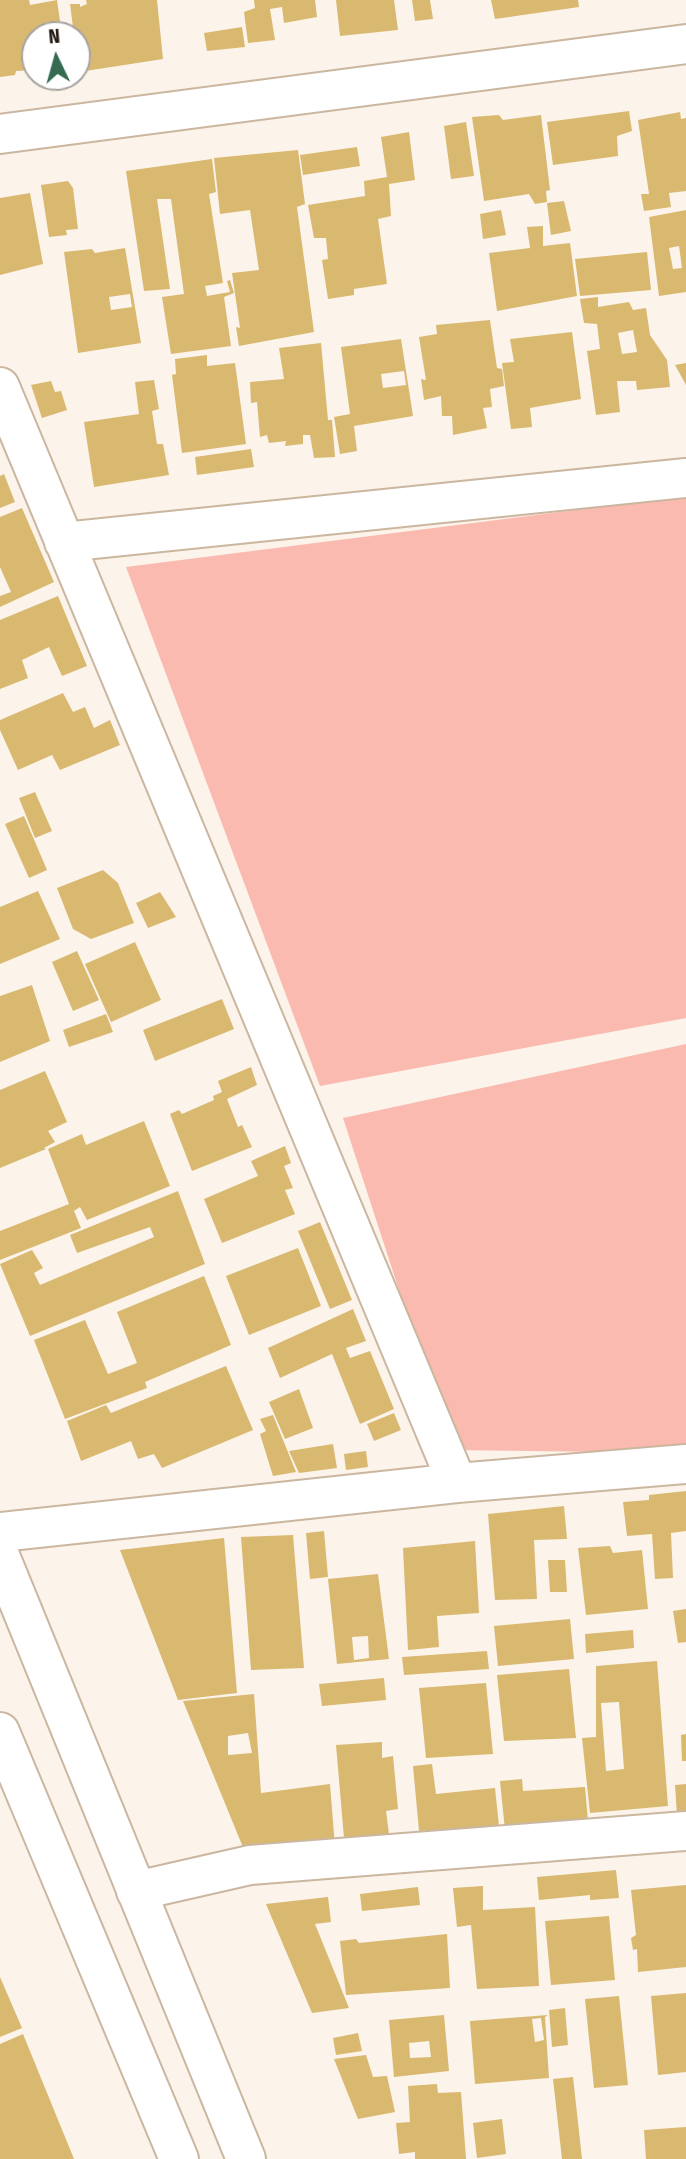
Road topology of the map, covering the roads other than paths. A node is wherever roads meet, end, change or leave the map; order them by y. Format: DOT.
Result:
graph roads {
  1 [pos="686,44"];
  2 [pos="0,134"];
  3 [pos="0,387"];
  4 [pos="686,478"];
  5 [pos="64,542"];
  6 [pos="686,1464"];
  7 [pos="457,1483"];
  8 [pos="0,1532"];
  9 [pos="0,1556"];
  10 [pos="0,1732"];
  11 [pos="686,1830"];
  12 [pos="136,1891"];
  13 [pos="179,2159"];
  14 [pos="246,2159"];
  1 -- 2 [label="main road"];
  3 -- 5 [label="main road"];
  4 -- 5 [label="main road"];
  5 -- 7 [label="main road"];
  6 -- 7 [label="main road"];
  7 -- 8 [label="main road"];
  9 -- 12 [label="main road"];
  10 -- 13 [label="main road"];
  11 -- 12 [label="main road"];
  12 -- 14 [label="main road"];
}
